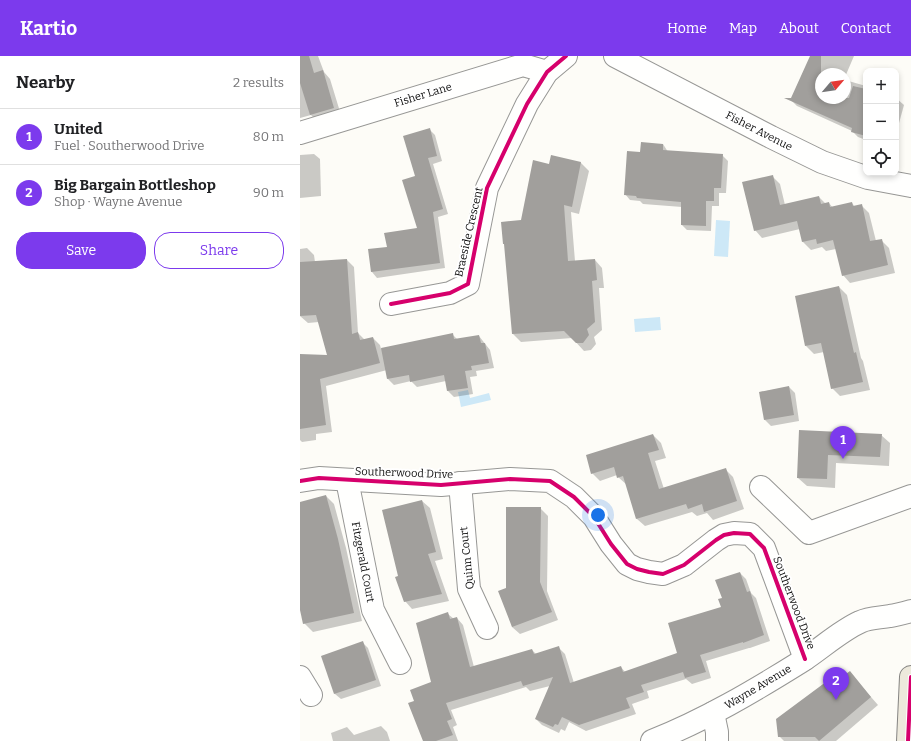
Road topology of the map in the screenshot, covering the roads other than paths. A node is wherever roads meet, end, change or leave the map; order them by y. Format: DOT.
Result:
graph roads {
  1 [pos="566,56"];
  2 [pos="615,56"];
  3 [pos="547,72"];
  4 [pos="300,133"];
  5 [pos="911,186"];
  6 [pos="391,304"];
  7 [pos="347,480"];
  8 [pos="300,481"];
  9 [pos="460,483"];
  10 [pos="761,487"];
  11 [pos="911,496"];
  12 [pos="911,611"];
  13 [pos="487,628"];
  14 [pos="806,659"];
  15 [pos="400,663"];
  16 [pos="911,677"];
  17 [pos="713,714"];
  18 [pos="652,741"];
  19 [pos="716,741"];
  20 [pos="908,741"];
  1 -- 3 [label="street, Braeside Crescent"];
  2 -- 5 [label="street, Fisher Avenue"];
  3 -- 4 [label="street, Fisher Lane"];
  3 -- 6 [label="street, Braeside Crescent"];
  7 -- 8 [label="street, Southerwood Drive"];
  7 -- 9 [label="street, Southerwood Drive"];
  7 -- 15 [label="street, Fitzgerald Court"];
  9 -- 13 [label="street, Quinn Court"];
  9 -- 14 [label="street, Southerwood Drive"];
  10 -- 11 [label="street"];
  12 -- 14 [label="street, Wayne Avenue"];
  14 -- 17 [label="street, Wayne Avenue"];
  16 -- 20 [label="main road"];
  17 -- 18 [label="street, Wayne Avenue"];
  17 -- 19 [label="street, Wayne Avenue"];
}
